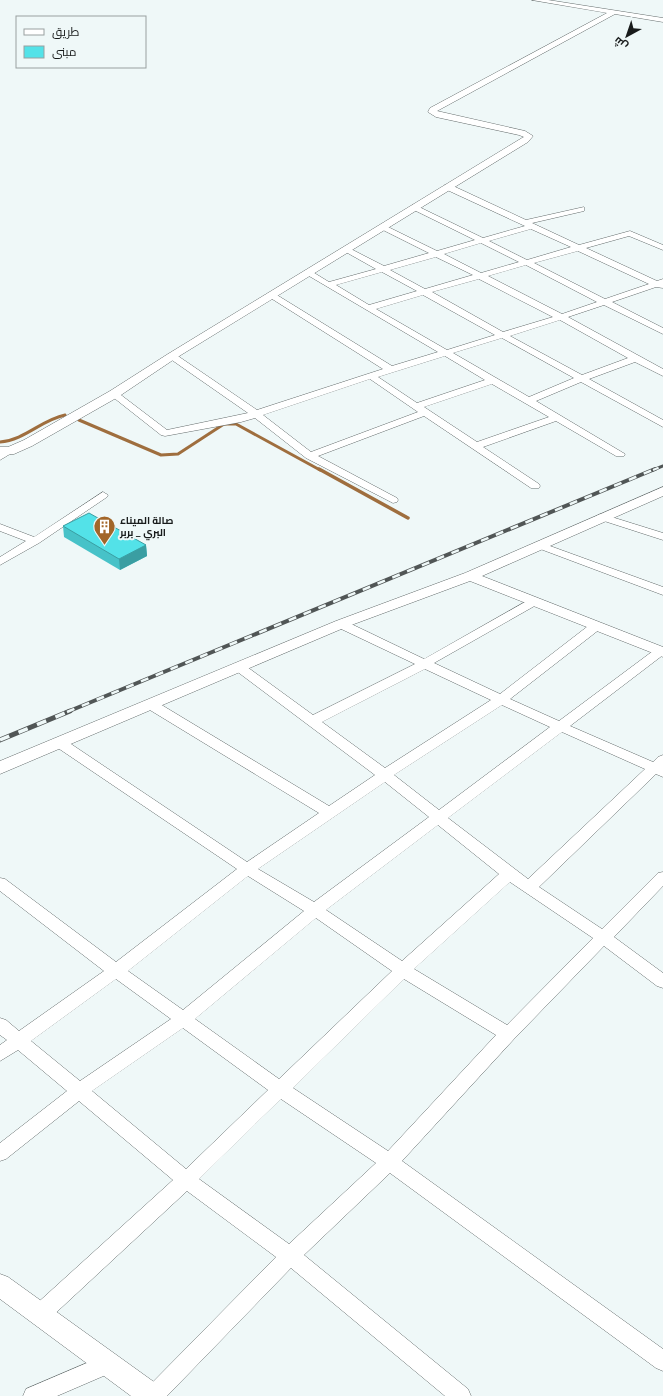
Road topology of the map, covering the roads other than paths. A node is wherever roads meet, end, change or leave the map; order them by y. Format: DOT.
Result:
graph roads {
  1 [pos="535,0"];
  2 [pos="614,12"];
  3 [pos="663,20"];
  4 [pos="448,187"];
  5 [pos="415,207"];
  6 [pos="581,209"];
  7 [pos="529,224"];
  8 [pos="384,227"];
  9 [pos="481,241"];
  10 [pos="575,247"];
  11 [pos="663,248"];
  12 [pos="347,249"];
  13 [pos="437,254"];
  14 [pos="525,262"];
  15 [pos="386,270"];
  16 [pos="308,273"];
  17 [pos="481,276"];
  18 [pos="661,284"];
  19 [pos="328,285"];
  20 [pos="424,292"];
  21 [pos="272,295"];
  22 [pos="605,302"];
  23 [pos="368,308"];
  24 [pos="561,317"];
  25 [pos="663,331"];
  26 [pos="502,336"];
  27 [pos="448,352"];
  28 [pos="172,356"];
  29 [pos="636,358"];
  30 [pos="391,370"];
  31 [pos="663,372"];
  32 [pos="371,376"];
  33 [pos="580,379"];
  34 [pos="494,380"];
  35 [pos="114,394"];
  36 [pos="528,401"];
  37 [pos="421,409"];
  38 [pos="256,414"];
  39 [pos="557,417"];
  40 [pos="663,424"];
  41 [pos="476,446"];
  42 [pos="5,451"];
  43 [pos="620,454"];
  44 [pos="310,456"];
  45 [pos="0,457"];
  46 [pos="534,486"];
  47 [pos="663,491"];
  48 [pos="103,494"];
  49 [pos="393,500"];
  50 [pos="602,517"];
  51 [pos="0,527"];
  52 [pos="663,536"];
  53 [pos="35,542"];
  54 [pos="539,546"];
  55 [pos="0,562"];
  56 [pos="470,576"];
  57 [pos="663,591"];
  58 [pos="534,601"];
  59 [pos="341,624"];
  60 [pos="596,626"];
  61 [pos="662,651"];
  62 [pos="426,663"];
  63 [pos="239,667"];
  64 [pos="501,700"];
  65 [pos="150,704"];
  66 [pos="312,721"];
  67 [pos="559,726"];
  68 [pos="60,743"];
  69 [pos="660,767"];
  70 [pos="0,768"];
  71 [pos="385,775"];
  72 [pos="330,813"];
  73 [pos="438,818"];
  74 [pos="247,869"];
  75 [pos="509,874"];
  76 [pos="663,877"];
  77 [pos="0,883"];
  78 [pos="529,887"];
  79 [pos="315,910"];
  80 [pos="604,938"];
  81 [pos="403,970"];
  82 [pos="116,971"];
  83 [pos="663,982"];
  84 [pos="183,1020"];
  85 [pos="0,1025"];
  86 [pos="508,1034"];
  87 [pos="18,1040"];
  88 [pos="0,1054"];
  89 [pos="279,1088"];
  90 [pos="79,1091"];
  91 [pos="0,1152"];
  92 [pos="389,1162"];
  93 [pos="186,1180"];
  94 [pos="290,1256"];
  95 [pos="0,1285"];
  96 [pos="40,1314"];
  97 [pos="663,1361"];
  98 [pos="108,1364"];
  99 [pos="33,1396"];
  100 [pos="153,1396"];
  101 [pos="461,1396"];
  1 -- 2 [label="street"];
  2 -- 3 [label="street"];
  2 -- 4 [label="street"];
  4 -- 5 [label="street"];
  4 -- 7 [label="street"];
  5 -- 8 [label="street"];
  5 -- 9 [label="street"];
  6 -- 7 [label="street"];
  7 -- 9 [label="street"];
  7 -- 10 [label="street"];
  8 -- 12 [label="street"];
  8 -- 13 [label="street"];
  9 -- 13 [label="street"];
  9 -- 14 [label="street"];
  10 -- 11 [label="street"];
  10 -- 14 [label="street"];
  10 -- 18 [label="street"];
  12 -- 15 [label="street"];
  12 -- 16 [label="street"];
  13 -- 15 [label="street"];
  13 -- 17 [label="street"];
  14 -- 17 [label="street"];
  14 -- 22 [label="street"];
  15 -- 19 [label="street"];
  15 -- 20 [label="street"];
  16 -- 19 [label="street"];
  16 -- 21 [label="street"];
  17 -- 20 [label="street"];
  17 -- 24 [label="street"];
  18 -- 22 [label="street"];
  19 -- 23 [label="street"];
  20 -- 23 [label="street"];
  20 -- 26 [label="street"];
  21 -- 28 [label="street"];
  21 -- 30 [label="street"];
  22 -- 24 [label="street"];
  22 -- 25 [label="street"];
  23 -- 27 [label="street"];
  24 -- 26 [label="street"];
  24 -- 29 [label="street"];
  26 -- 27 [label="street"];
  26 -- 33 [label="street"];
  27 -- 30 [label="street"];
  27 -- 34 [label="street"];
  28 -- 35 [label="street"];
  28 -- 38 [label="street"];
  29 -- 31 [label="street"];
  29 -- 33 [label="street"];
  30 -- 32 [label="street"];
  32 -- 37 [label="street"];
  32 -- 38 [label="street"];
  33 -- 36 [label="street"];
  33 -- 40 [label="street"];
  34 -- 36 [label="street"];
  34 -- 37 [label="street"];
  35 -- 38 [label="street"];
  35 -- 42 [label="street"];
  36 -- 39 [label="street"];
  37 -- 41 [label="street"];
  37 -- 44 [label="street"];
  38 -- 44 [label="street"];
  39 -- 41 [label="street"];
  39 -- 43 [label="street"];
  41 -- 46 [label="street"];
  42 -- 45 [label="street"];
  44 -- 49 [label="street"];
  47 -- 50 [label="street"];
  48 -- 53 [label="street"];
  50 -- 52 [label="street"];
  50 -- 54 [label="street"];
  51 -- 53 [label="street"];
  53 -- 55 [label="street"];
  54 -- 56 [label="street"];
  54 -- 57 [label="street"];
  56 -- 58 [label="street"];
  56 -- 59 [label="street"];
  58 -- 60 [label="street"];
  58 -- 62 [label="street"];
  59 -- 62 [label="street"];
  59 -- 63 [label="street"];
  60 -- 61 [label="street"];
  60 -- 64 [label="street"];
  61 -- 67 [label="street"];
  62 -- 64 [label="street"];
  62 -- 66 [label="street"];
  63 -- 65 [label="street"];
  63 -- 66 [label="street"];
  64 -- 67 [label="street"];
  64 -- 71 [label="street"];
  65 -- 68 [label="street"];
  65 -- 72 [label="street"];
  66 -- 71 [label="street"];
  67 -- 69 [label="street"];
  67 -- 73 [label="street"];
  68 -- 70 [label="street"];
  68 -- 74 [label="street"];
  69 -- 78 [label="street"];
  71 -- 72 [label="street"];
  71 -- 73 [label="street"];
  72 -- 74 [label="street"];
  73 -- 75 [label="street"];
  73 -- 79 [label="street"];
  74 -- 79 [label="street"];
  74 -- 82 [label="street"];
  75 -- 78 [label="street"];
  75 -- 81 [label="street"];
  76 -- 80 [label="street"];
  77 -- 82 [label="street"];
  78 -- 80 [label="street"];
  79 -- 81 [label="street"];
  79 -- 84 [label="street"];
  80 -- 83 [label="street"];
  80 -- 86 [label="street"];
  81 -- 86 [label="street"];
  81 -- 89 [label="street"];
  82 -- 84 [label="street"];
  82 -- 87 [label="street"];
  84 -- 89 [label="street"];
  84 -- 90 [label="street"];
  85 -- 87 [label="street"];
  86 -- 92 [label="street"];
  87 -- 88 [label="street"];
  87 -- 90 [label="street"];
  89 -- 92 [label="street"];
  89 -- 93 [label="street"];
  90 -- 91 [label="street"];
  90 -- 93 [label="street"];
  92 -- 94 [label="street"];
  92 -- 97 [label="street"];
  93 -- 94 [label="street"];
  93 -- 96 [label="street"];
  94 -- 100 [label="street"];
  94 -- 101 [label="street"];
  95 -- 96 [label="street"];
  96 -- 98 [label="street"];
  98 -- 99 [label="street"];
  98 -- 100 [label="street"];
}
